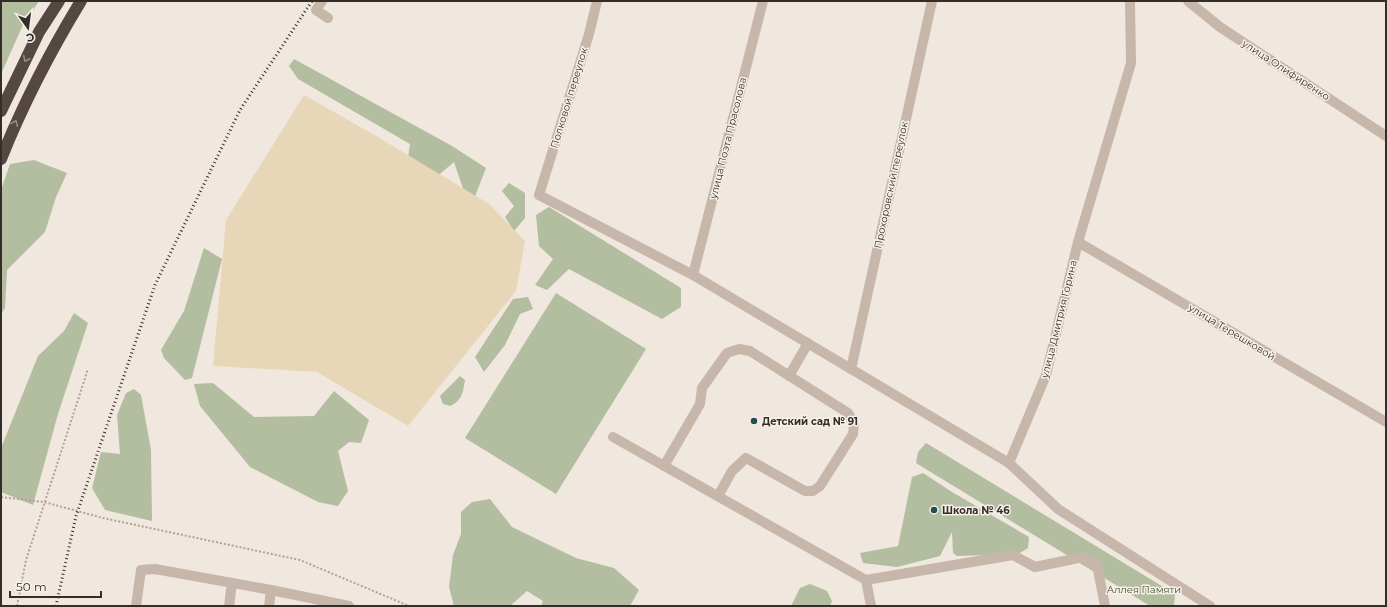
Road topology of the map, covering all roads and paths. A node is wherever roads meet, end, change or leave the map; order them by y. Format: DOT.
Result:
graph roads {
  1 [pos="59,1"];
  2 [pos="81,1"];
  3 [pos="322,1"];
  4 [pos="597,1"];
  5 [pos="763,1"];
  6 [pos="932,1"];
  7 [pos="1130,1"];
  8 [pos="1188,1"];
  9 [pos="328,18"];
  10 [pos="1,111"];
  11 [pos="1386,136"];
  12 [pos="1,159"];
  13 [pos="1078,242"];
  14 [pos="694,276"];
  15 [pos="808,343"];
  16 [pos="88,369"];
  17 [pos="851,369"];
  18 [pos="789,376"];
  19 [pos="1386,422"];
  20 [pos="612,437"];
  21 [pos="1009,463"];
  22 [pos="664,466"];
  23 [pos="718,496"];
  24 [pos="1,497"];
  25 [pos="44,502"];
  26 [pos="866,580"];
  27 [pos="232,583"];
  28 [pos="271,590"];
  29 [pos="17,606"];
  30 [pos="136,606"];
  31 [pos="229,606"];
  32 [pos="269,606"];
  33 [pos="349,606"];
  34 [pos="408,606"];
  35 [pos="871,606"];
  36 [pos="1106,606"];
  37 [pos="1210,606"];
  1 -- 10 [label="highway, one-way"];
  12 -- 2 [label="highway, one-way"];
  3 -- 9 [label="street"];
  4 -- 14 [label="street, Полковой переулок"];
  5 -- 14 [label="street, улица Поэта Прасолова"];
  6 -- 17 [label="street, Прохоровский переулок"];
  7 -- 13 [label="street, улица Дмитрия Горина"];
  8 -- 11 [label="street, улица Олифиренко"];
  13 -- 19 [label="street, улица Терешковой"];
  13 -- 21 [label="street, улица Дмитрия Горина"];
  14 -- 15 [label="street"];
  15 -- 17 [label="street"];
  15 -- 18 [label="street"];
  16 -- 25 [label="path"];
  17 -- 21 [label="street"];
  18 -- 22 [label="street"];
  18 -- 23 [label="street"];
  20 -- 22 [label="street"];
  21 -- 37 [label="street"];
  22 -- 23 [label="street"];
  23 -- 26 [label="street"];
  24 -- 25 [label="path"];
  25 -- 29 [label="path"];
  25 -- 34 [label="path"];
  26 -- 35 [label="street"];
  26 -- 36 [label="street"];
  27 -- 28 [label="street"];
  27 -- 30 [label="street"];
  27 -- 31 [label="street"];
  28 -- 32 [label="street"];
  28 -- 33 [label="street"];
}
